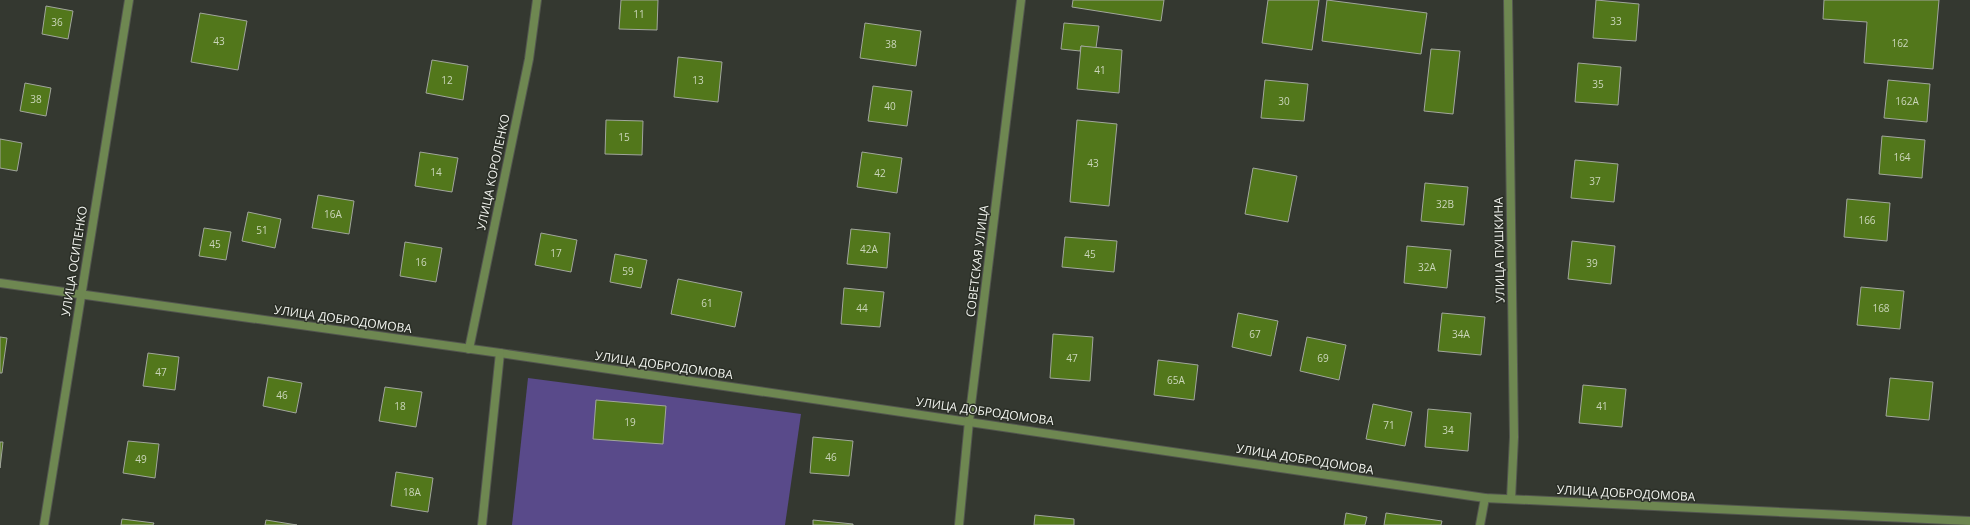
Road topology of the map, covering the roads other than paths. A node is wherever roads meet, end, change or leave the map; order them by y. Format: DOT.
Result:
graph roads {
  1 [pos="129,0"];
  2 [pos="537,0"];
  3 [pos="1021,0"];
  4 [pos="1508,0"];
  5 [pos="0,284"];
  6 [pos="81,295"];
  7 [pos="468,349"];
  8 [pos="500,353"];
  9 [pos="969,421"];
  10 [pos="1485,498"];
  11 [pos="1511,499"];
  12 [pos="1970,521"];
  13 [pos="44,525"];
  14 [pos="482,525"];
  15 [pos="959,525"];
  16 [pos="1480,525"];
  1 -- 6 [label="street, УЛИЦА ОСИПЕНКО"];
  2 -- 7 [label="street, УЛИЦА КОРОЛЕНКО"];
  3 -- 9 [label="street, СОВЕТСКАЯ УЛИЦА"];
  4 -- 11 [label="street, УЛИЦА ПУШКИНА"];
  5 -- 6 [label="street, УЛИЦА ДОБРОДОМОВА"];
  6 -- 7 [label="street, УЛИЦА ДОБРОДОМОВА"];
  6 -- 13 [label="street, УЛИЦА ОСИПЕНКО"];
  7 -- 8 [label="street, УЛИЦА ДОБРОДОМОВА"];
  8 -- 9 [label="street, УЛИЦА ДОБРОДОМОВА"];
  8 -- 14 [label="street"];
  9 -- 10 [label="street, УЛИЦА ДОБРОДОМОВА"];
  9 -- 15 [label="street, СОВЕТСКАЯ УЛИЦА"];
  10 -- 11 [label="street, УЛИЦА ДОБРОДОМОВА"];
  10 -- 16 [label="street"];
  11 -- 12 [label="street, УЛИЦА ДОБРОДОМОВА"];
}
